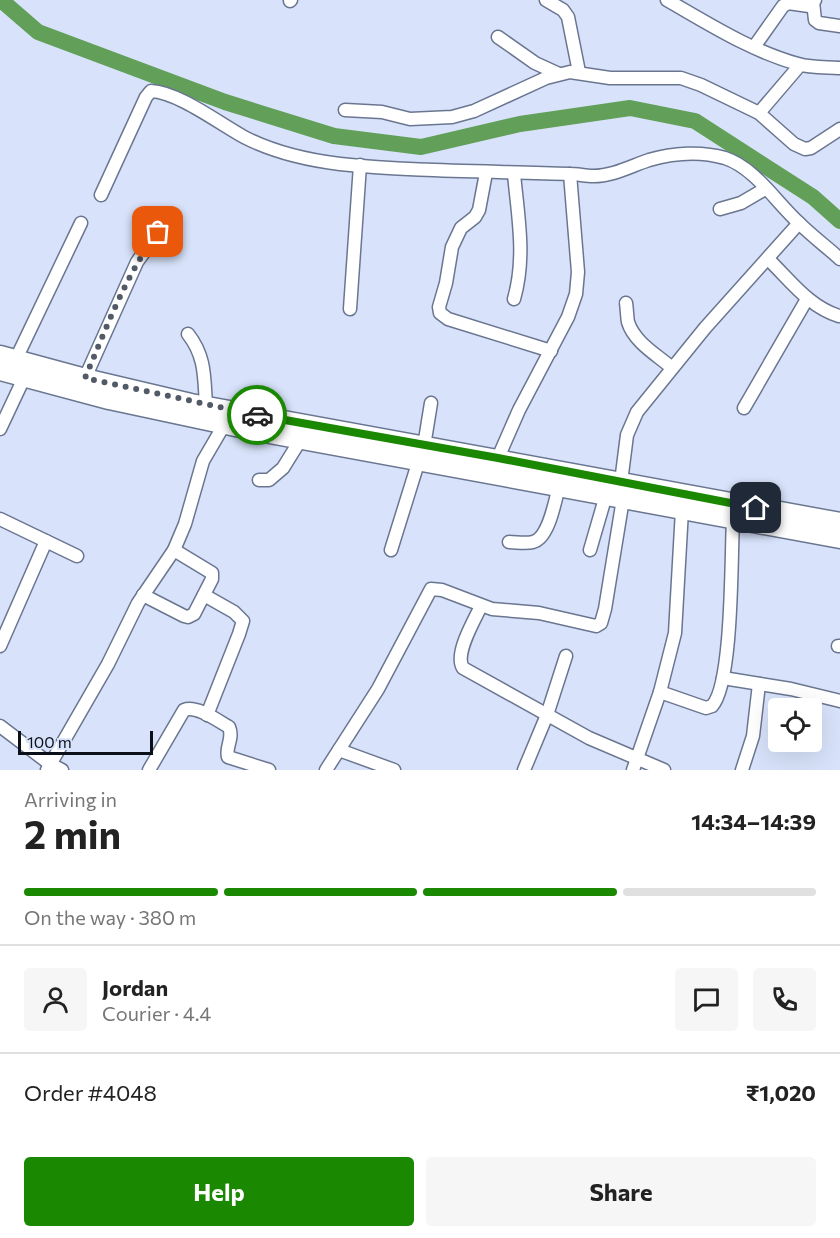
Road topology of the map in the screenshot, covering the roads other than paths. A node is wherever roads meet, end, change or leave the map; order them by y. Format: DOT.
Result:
graph roads {
  1 [pos="546,0"];
  2 [pos="667,0"];
  3 [pos="814,1"];
  4 [pos="840,26"];
  5 [pos="498,38"];
  6 [pos="754,47"];
  7 [pos="800,65"];
  8 [pos="840,68"];
  9 [pos="579,72"];
  10 [pos="559,74"];
  11 [pos="345,110"];
  12 [pos="759,114"];
  13 [pos="840,129"];
  14 [pos="360,165"];
  15 [pos="486,173"];
  16 [pos="514,174"];
  17 [pos="570,174"];
  18 [pos="765,189"];
  19 [pos="101,195"];
  20 [pos="720,209"];
  21 [pos="170,216"];
  22 [pos="81,223"];
  23 [pos="799,223"];
  24 [pos="768,259"];
  25 [pos="840,259"];
  26 [pos="514,299"];
  27 [pos="807,299"];
  28 [pos="626,303"];
  29 [pos="840,303"];
  30 [pos="350,309"];
  31 [pos="840,317"];
  32 [pos="188,334"];
  33 [pos="552,351"];
  34 [pos="8,357"];
  35 [pos="671,367"];
  36 [pos="0,370"];
  37 [pos="24,378"];
  38 [pos="85,378"];
  39 [pos="431,403"];
  40 [pos="206,405"];
  41 [pos="744,408"];
  42 [pos="224,425"];
  43 [pos="0,429"];
  44 [pos="301,439"];
  45 [pos="422,453"];
  46 [pos="498,458"];
  47 [pos="259,480"];
  48 [pos="559,486"];
  49 [pos="616,492"];
  50 [pos="682,510"];
  51 [pos="733,519"];
  52 [pos="0,520"];
  53 [pos="840,522"];
  54 [pos="840,539"];
  55 [pos="46,541"];
  56 [pos="509,542"];
  57 [pos="174,550"];
  58 [pos="391,550"];
  59 [pos="590,550"];
  60 [pos="77,556"];
  61 [pos="143,595"];
  62 [pos="204,595"];
  63 [pos="481,606"];
  64 [pos="0,646"];
  65 [pos="566,656"];
  66 [pos="723,678"];
  67 [pos="759,684"];
  68 [pos="660,692"];
  69 [pos="840,701"];
  70 [pos="207,715"];
  71 [pos="547,716"];
  72 [pos="0,726"];
  73 [pos="339,750"];
  74 [pos="635,765"];
  75 [pos="53,768"];
  76 [pos="149,770"];
  77 [pos="269,770"];
  78 [pos="326,770"];
  79 [pos="394,770"];
  80 [pos="524,770"];
  81 [pos="664,770"];
  82 [pos="742,770"];
  1 -- 9 [label="street"];
  2 -- 6 [label="street"];
  3 -- 4 [label="street"];
  3 -- 6 [label="street"];
  5 -- 10 [label="street"];
  6 -- 7 [label="street"];
  7 -- 8 [label="street"];
  7 -- 12 [label="street"];
  9 -- 10 [label="street"];
  9 -- 12 [label="street"];
  10 -- 11 [label="street"];
  12 -- 13 [label="street"];
  14 -- 15 [label="street"];
  14 -- 19 [label="street"];
  14 -- 30 [label="street"];
  15 -- 16 [label="street"];
  15 -- 33 [label="street"];
  16 -- 17 [label="street"];
  16 -- 26 [label="street"];
  17 -- 18 [label="street"];
  17 -- 33 [label="street"];
  18 -- 20 [label="street"];
  18 -- 23 [label="street"];
  21 -- 38 [label="street"];
  22 -- 34 [label="street"];
  23 -- 24 [label="street"];
  23 -- 25 [label="street"];
  24 -- 27 [label="street"];
  24 -- 35 [label="street"];
  27 -- 31 [label="street"];
  27 -- 41 [label="street"];
  28 -- 35 [label="street"];
  29 -- 31 [label="street"];
  32 -- 40 [label="street"];
  33 -- 46 [label="street"];
  34 -- 38 [label="highway"];
  35 -- 49 [label="street"];
  36 -- 37 [label="highway"];
  37 -- 42 [label="highway"];
  37 -- 43 [label="street"];
  38 -- 40 [label="highway"];
  39 -- 45 [label="street"];
  40 -- 45 [label="highway"];
  42 -- 44 [label="highway"];
  42 -- 57 [label="street"];
  44 -- 45 [label="highway"];
  44 -- 47 [label="street"];
  45 -- 46 [label="highway"];
  45 -- 48 [label="highway"];
  45 -- 58 [label="street"];
  46 -- 49 [label="highway"];
  48 -- 49 [label="highway"];
  48 -- 56 [label="street"];
  49 -- 50 [label="highway"];
  49 -- 53 [label="highway"];
  49 -- 59 [label="street"];
  49 -- 63 [label="street"];
  50 -- 51 [label="highway"];
  50 -- 68 [label="street"];
  51 -- 54 [label="highway"];
  51 -- 66 [label="street"];
  52 -- 55 [label="street"];
  55 -- 60 [label="street"];
  55 -- 64 [label="street"];
  57 -- 61 [label="street"];
  57 -- 62 [label="street"];
  61 -- 62 [label="street"];
  61 -- 75 [label="street"];
  62 -- 70 [label="street"];
  63 -- 71 [label="street"];
  63 -- 73 [label="street"];
  65 -- 71 [label="street"];
  66 -- 67 [label="street"];
  66 -- 68 [label="street"];
  67 -- 69 [label="street"];
  67 -- 82 [label="street"];
  68 -- 74 [label="street"];
  70 -- 76 [label="street"];
  70 -- 77 [label="street"];
  71 -- 74 [label="street"];
  71 -- 80 [label="street"];
  72 -- 75 [label="street"];
  73 -- 78 [label="street"];
  73 -- 79 [label="street"];
  74 -- 81 [label="street"];
}
